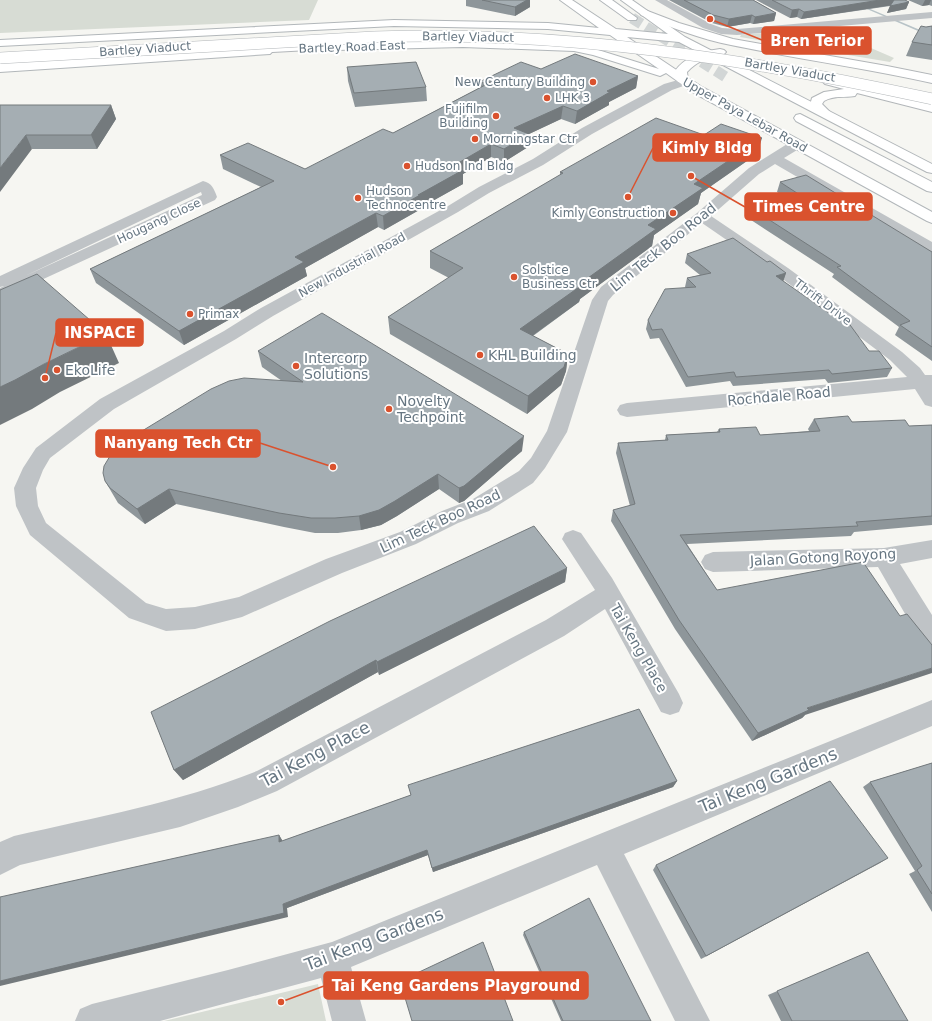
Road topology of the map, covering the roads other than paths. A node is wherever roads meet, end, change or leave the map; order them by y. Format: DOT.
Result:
graph roads {
  1 [pos="564,0"];
  2 [pos="605,0"];
  3 [pos="626,0"];
  4 [pos="660,0"];
  5 [pos="594,4"];
  6 [pos="910,6"];
  7 [pos="645,13"];
  8 [pos="931,15"];
  9 [pos="632,18"];
  10 [pos="781,18"];
  11 [pos="618,21"];
  12 [pos="479,24"];
  13 [pos="797,27"];
  14 [pos="610,31"];
  15 [pos="681,39"];
  16 [pos="0,43"];
  17 [pos="361,46"];
  18 [pos="564,47"];
  19 [pos="773,50"];
  20 [pos="0,51"];
  21 [pos="645,53"];
  22 [pos="709,54"];
  23 [pos="810,56"];
  24 [pos="0,58"];
  25 [pos="693,59"];
  26 [pos="0,64"];
  27 [pos="728,64"];
  28 [pos="0,69"];
  29 [pos="744,72"];
  30 [pos="796,75"];
  31 [pos="932,79"];
  32 [pos="683,81"];
  33 [pos="932,89"];
  34 [pos="698,90"];
  35 [pos="932,99"];
  36 [pos="904,101"];
  37 [pos="932,108"];
  38 [pos="826,114"];
  39 [pos="797,144"];
  40 [pos="774,158"];
  41 [pos="932,169"];
  42 [pos="932,188"];
  43 [pos="932,201"];
  44 [pos="702,216"];
  45 [pos="932,218"];
  46 [pos="932,249"];
  47 [pos="0,282"];
  48 [pos="0,294"];
  49 [pos="927,382"];
  50 [pos="932,400"];
  51 [pos="627,410"];
  52 [pos="33,468"];
  53 [pos="573,540"];
  54 [pos="932,549"];
  55 [pos="884,557"];
  56 [pos="713,562"];
  57 [pos="609,594"];
  58 [pos="932,637"];
  59 [pos="670,702"];
  60 [pos="932,713"];
  61 [pos="604,848"];
  62 [pos="0,860"];
  63 [pos="332,958"];
  64 [pos="92,1021"];
  65 [pos="349,1021"];
  66 [pos="693,1021"];
  1 -- 12 [label="main road"];
  1 -- 14 [label="main road, Upper Paya Lebar Road"];
  2 -- 9 [label="main road"];
  3 -- 7 [label="main road"];
  4 -- 13 [label="street"];
  5 -- 11 [label="main road"];
  6 -- 8 [label="street"];
  7 -- 15 [label="main road"];
  7 -- 19 [label="main road"];
  8 -- 13 [label="street"];
  10 -- 13 [label="street"];
  12 -- 14 [label="main road, Bartley Road East"];
  12 -- 16 [label="main road, Bartley Road East"];
  14 -- 15 [label="main road, Bartley Road East"];
  14 -- 21 [label="main road, Upper Paya Lebar Road"];
  15 -- 19 [label="main road, Bartley Road East"];
  15 -- 22 [label="main road"];
  17 -- 18 [label="main road, Bartley Road East"];
  17 -- 26 [label="main road"];
  17 -- 28 [label="main road, Bartley Road East"];
  18 -- 21 [label="main road, Bartley Road East"];
  18 -- 32 [label="main road"];
  19 -- 22 [label="main road"];
  19 -- 23 [label="main road"];
  20 -- 33 [label="main road, Bartley Viaduct"];
  21 -- 25 [label="main road, Bartley Road East"];
  21 -- 32 [label="main road, Upper Paya Lebar Road"];
  22 -- 25 [label="main road"];
  22 -- 27 [label="main road"];
  23 -- 30 [label="main road"];
  23 -- 31 [label="main road"];
  24 -- 35 [label="main road, Bartley Viaduct, bridge"];
  25 -- 27 [label="main road, Bartley Road East"];
  25 -- 32 [label="main road"];
  27 -- 29 [label="main road"];
  27 -- 30 [label="main road, Bartley Road East"];
  29 -- 34 [label="main road"];
  29 -- 38 [label="main road"];
  30 -- 36 [label="main road"];
  32 -- 34 [label="main road, Upper Paya Lebar Road"];
  32 -- 52 [label="street, New Industrial Road"];
  34 -- 39 [label="main road, Upper Paya Lebar Road"];
  36 -- 37 [label="main road"];
  36 -- 38 [label="main road"];
  38 -- 41 [label="main road"];
  39 -- 40 [label="street, Lim Teck Boo Road"];
  39 -- 45 [label="main road, Upper Paya Lebar Road"];
  40 -- 44 [label="street, Lim Teck Boo Road"];
  40 -- 46 [label="street, Upper Paya Lebar Road"];
  42 -- 43 [label="main road, Upper Paya Lebar Road"];
  44 -- 49 [label="street, Thrift Drive"];
  44 -- 52 [label="street, Lim Teck Boo Road"];
  47 -- 48 [label="street, Hougang Close"];
  49 -- 50 [label="street, Thrift Drive"];
  49 -- 51 [label="street, Rochdale Road"];
  53 -- 57 [label="street, Tai Keng Place"];
  54 -- 55 [label="street, Jalan Gotong Royong"];
  55 -- 56 [label="street, Jalan Gotong Royong"];
  55 -- 58 [label="street"];
  57 -- 59 [label="street, Tai Keng Place"];
  57 -- 62 [label="street, Tai Keng Place"];
  60 -- 61 [label="street, Tai Keng Gardens"];
  61 -- 63 [label="street, Tai Keng Gardens"];
  61 -- 66 [label="street"];
  63 -- 64 [label="street, Tai Keng Gardens"];
  63 -- 65 [label="street"];
}
